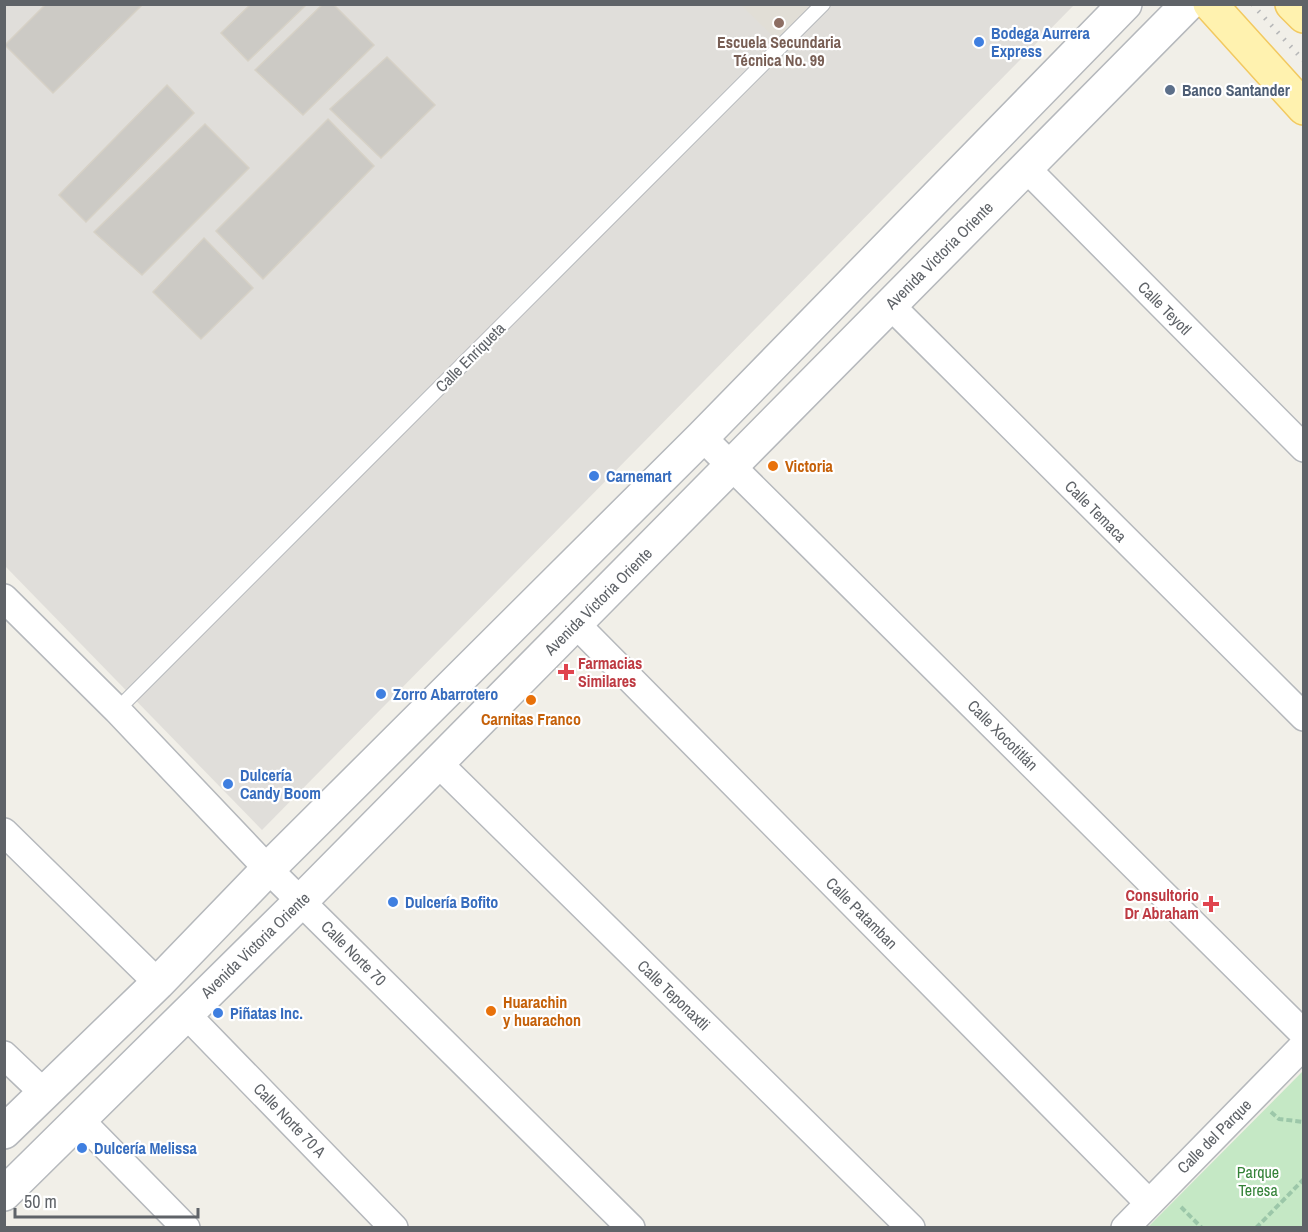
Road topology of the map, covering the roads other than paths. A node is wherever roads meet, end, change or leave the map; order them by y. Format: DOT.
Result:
graph roads {
  1 [pos="823,4"];
  2 [pos="1125,4"];
  3 [pos="1188,4"];
  4 [pos="1210,4"];
  5 [pos="1292,4"];
  6 [pos="1304,16"];
  7 [pos="1304,108"];
  8 [pos="1026,168"];
  9 [pos="889,304"];
  10 [pos="702,437"];
  11 [pos="1304,448"];
  12 [pos="732,466"];
  13 [pos="4,598"];
  14 [pos="576,624"];
  15 [pos="117,710"];
  16 [pos="1304,717"];
  17 [pos="437,762"];
  18 [pos="4,832"];
  19 [pos="268,868"];
  20 [pos="301,901"];
  21 [pos="158,983"];
  22 [pos="185,1013"];
  23 [pos="1304,1034"];
  24 [pos="1304,1045"];
  25 [pos="4,1055"];
  26 [pos="44,1093"];
  27 [pos="79,1119"];
  28 [pos="4,1132"];
  29 [pos="4,1194"];
  30 [pos="1148,1202"];
  31 [pos="186,1227"];
  32 [pos="394,1227"];
  33 [pos="631,1227"];
  34 [pos="910,1227"];
  35 [pos="1125,1227"];
  1 -- 15 [label="lane, Calle Enriqueta"];
  2 -- 10 [label="street"];
  3 -- 8 [label="street, Avenida Victoria Oriente"];
  4 -- 7 [label="main road"];
  5 -- 6 [label="main road"];
  8 -- 9 [label="street, Avenida Victoria Oriente"];
  8 -- 11 [label="street, Calle Teyotl"];
  9 -- 12 [label="street, Avenida Victoria Oriente"];
  9 -- 16 [label="street, Calle Temaca"];
  10 -- 12 [label="street, Calle Xocotitlán"];
  10 -- 19 [label="street"];
  12 -- 14 [label="street, Avenida Victoria Oriente"];
  12 -- 23 [label="street, Calle Xocotitlán"];
  13 -- 15 [label="street, Calle Norte 70"];
  14 -- 17 [label="street, Avenida Victoria Oriente"];
  14 -- 30 [label="street, Calle Patamban"];
  15 -- 19 [label="street, Calle Norte 70"];
  17 -- 20 [label="street, Avenida Victoria Oriente"];
  17 -- 34 [label="street, Calle Teponaxtli"];
  18 -- 21 [label="street"];
  19 -- 20 [label="street, Calle Norte 70"];
  19 -- 21 [label="street"];
  20 -- 22 [label="street, Avenida Victoria Oriente"];
  20 -- 33 [label="street, Calle Norte 70"];
  21 -- 26 [label="street"];
  22 -- 27 [label="street, Avenida Victoria Oriente"];
  22 -- 32 [label="street, Calle Norte 70 A"];
  24 -- 30 [label="street, Calle del Parque"];
  25 -- 26 [label="street"];
  26 -- 28 [label="street"];
  27 -- 29 [label="street, Avenida Victoria Oriente"];
  27 -- 31 [label="street"];
  30 -- 35 [label="street, Calle del Parque"];
}
